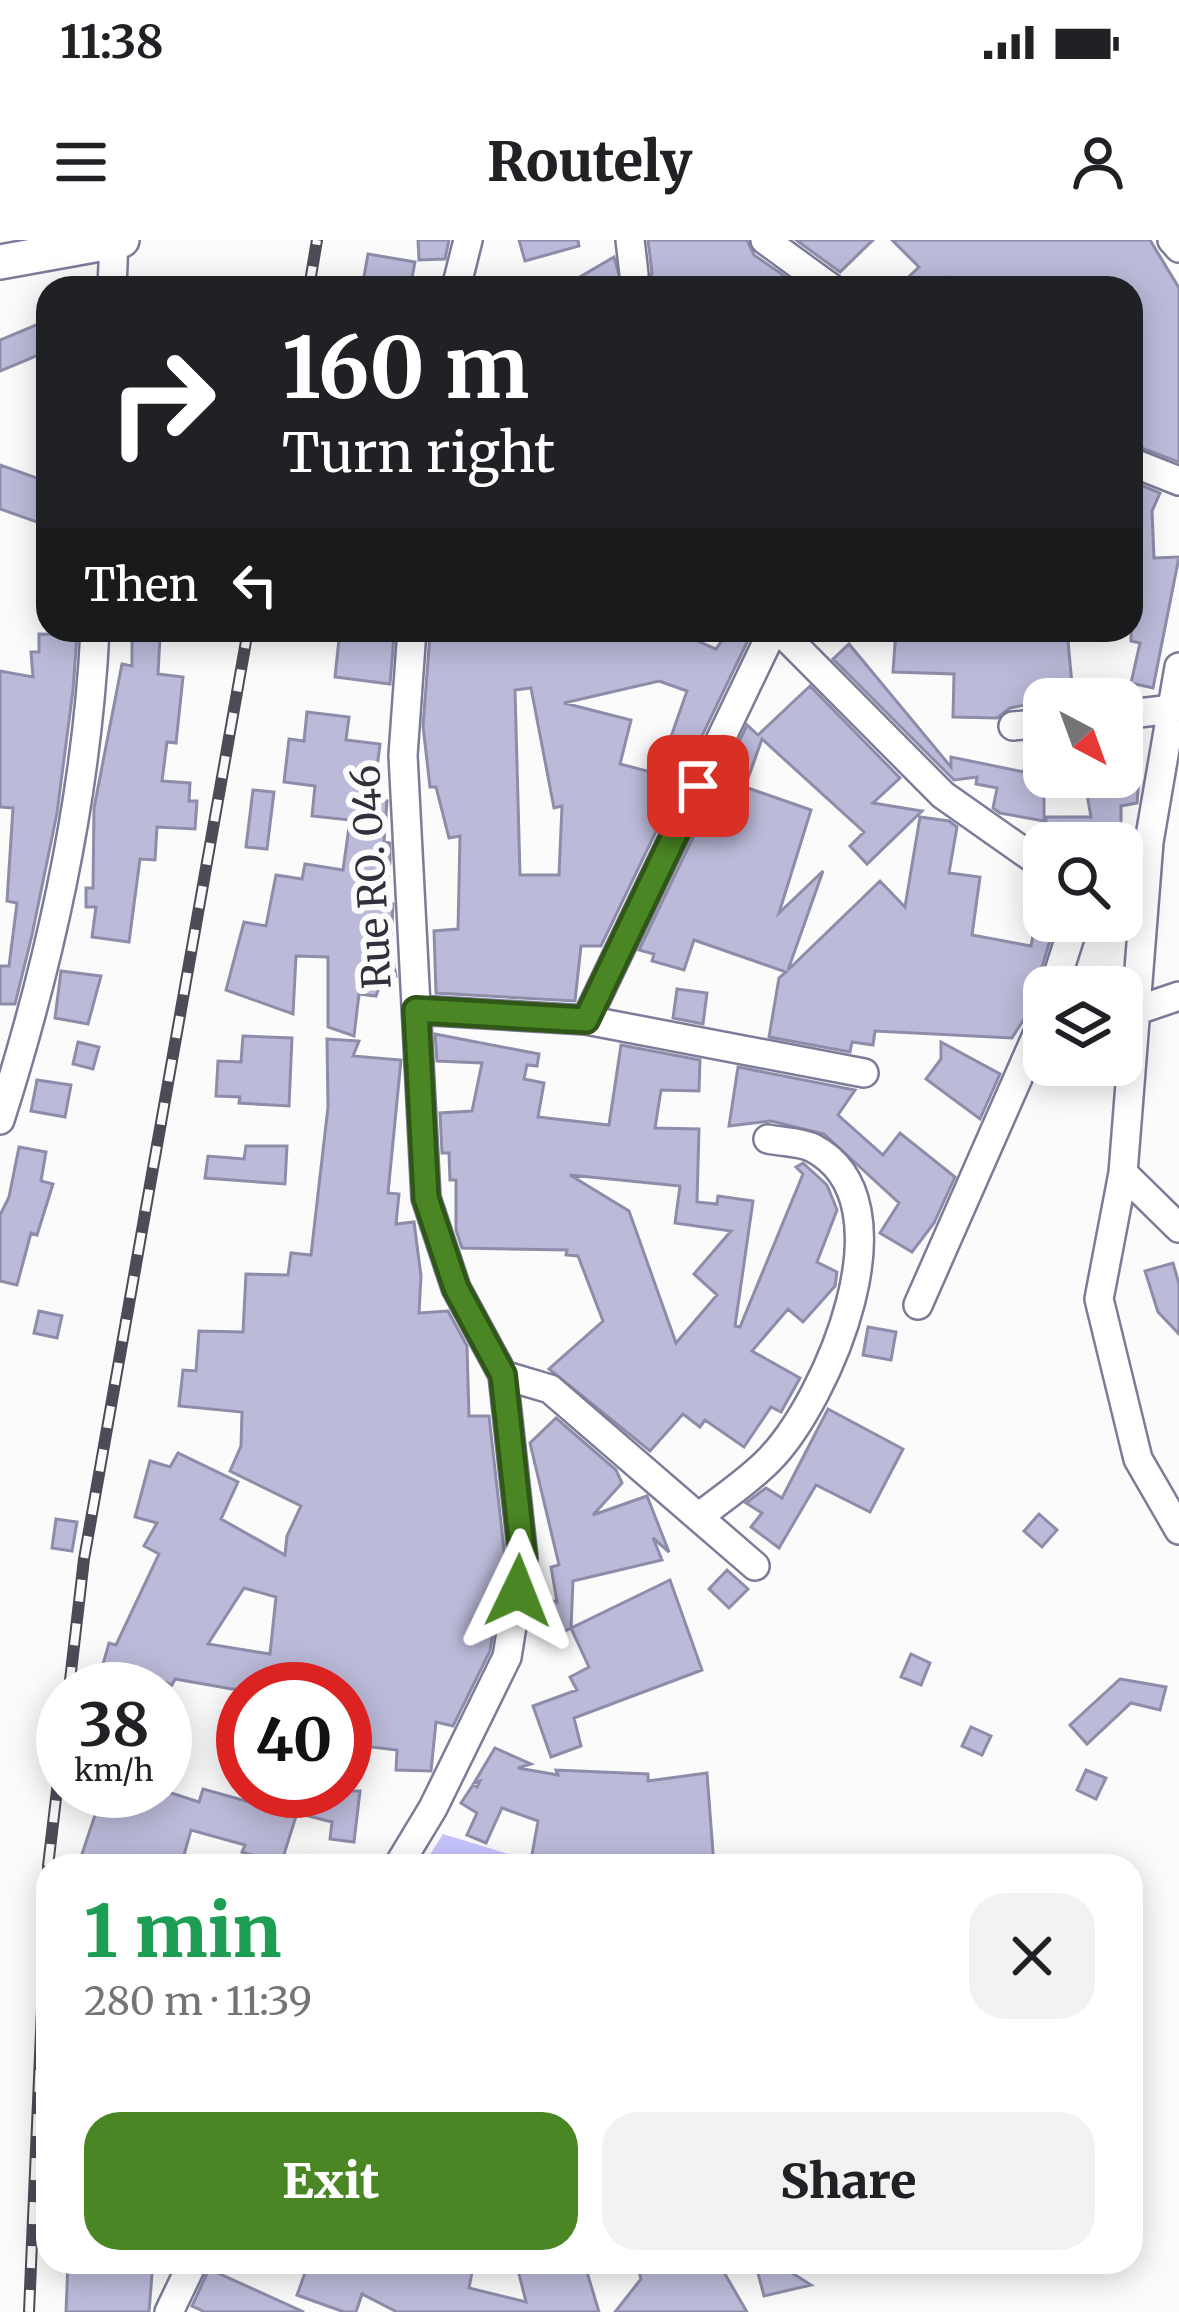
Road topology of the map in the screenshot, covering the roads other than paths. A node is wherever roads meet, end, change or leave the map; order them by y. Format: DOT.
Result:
graph roads {
  1 [pos="469,240"];
  2 [pos="630,240"];
  3 [pos="765,240"];
  4 [pos="1172,240"];
  5 [pos="117,241"];
  6 [pos="1179,248"];
  7 [pos="0,262"];
  8 [pos="634,274"];
  9 [pos="113,276"];
  10 [pos="459,276"];
  11 [pos="795,276"];
  12 [pos="1143,467"];
  13 [pos="1179,481"];
  14 [pos="94,642"];
  15 [pos="411,642"];
  16 [pos="770,642"];
  17 [pos="788,642"];
  18 [pos="1179,667"];
  19 [pos="1143,720"];
  20 [pos="1023,725"];
  21 [pos="1013,726"];
  22 [pos="1173,726"];
  23 [pos="1149,842"];
  24 [pos="1143,847"];
  25 [pos="1023,851"];
  26 [pos="1137,966"];
  27 [pos="1179,997"];
  28 [pos="1143,1008"];
  29 [pos="416,1010"];
  30 [pos="586,1020"];
  31 [pos="14,1029"];
  32 [pos="1023,1066"];
  33 [pos="864,1072"];
  34 [pos="1128,1086"];
  35 [pos="0,1120"];
  36 [pos="768,1139"];
  37 [pos="1123,1173"];
  38 [pos="1179,1228"];
  39 [pos="917,1305"];
  40 [pos="503,1375"];
  41 [pos="699,1517"];
  42 [pos="1179,1530"];
  43 [pos="755,1566"];
  44 [pos="404,1854"];
  45 [pos="187,2274"];
  46 [pos="170,2312"];
  1 -- 10 [label="street"];
  2 -- 8 [label="street"];
  3 -- 11 [label="street"];
  4 -- 6 [label="street"];
  5 -- 7 [label="main road"];
  5 -- 9 [label="street"];
  12 -- 13 [label="street"];
  14 -- 31 [label="street"];
  15 -- 29 [label="street, Rue RO. 046"];
  16 -- 30 [label="street"];
  17 -- 25 [label="street"];
  18 -- 22 [label="street"];
  19 -- 22 [label="street"];
  20 -- 21 [label="street"];
  22 -- 23 [label="street"];
  23 -- 24 [label="street"];
  23 -- 26 [label="street"];
  27 -- 28 [label="street"];
  29 -- 30 [label="street"];
  29 -- 40 [label="street, Rue RO. 046"];
  30 -- 33 [label="street"];
  31 -- 35 [label="street"];
  32 -- 39 [label="street"];
  34 -- 37 [label="street"];
  36 -- 41 [label="street"];
  37 -- 38 [label="street"];
  37 -- 42 [label="street"];
  40 -- 41 [label="street"];
  40 -- 44 [label="street, Rue RO. 046"];
  41 -- 43 [label="street"];
  45 -- 46 [label="street"];
}
